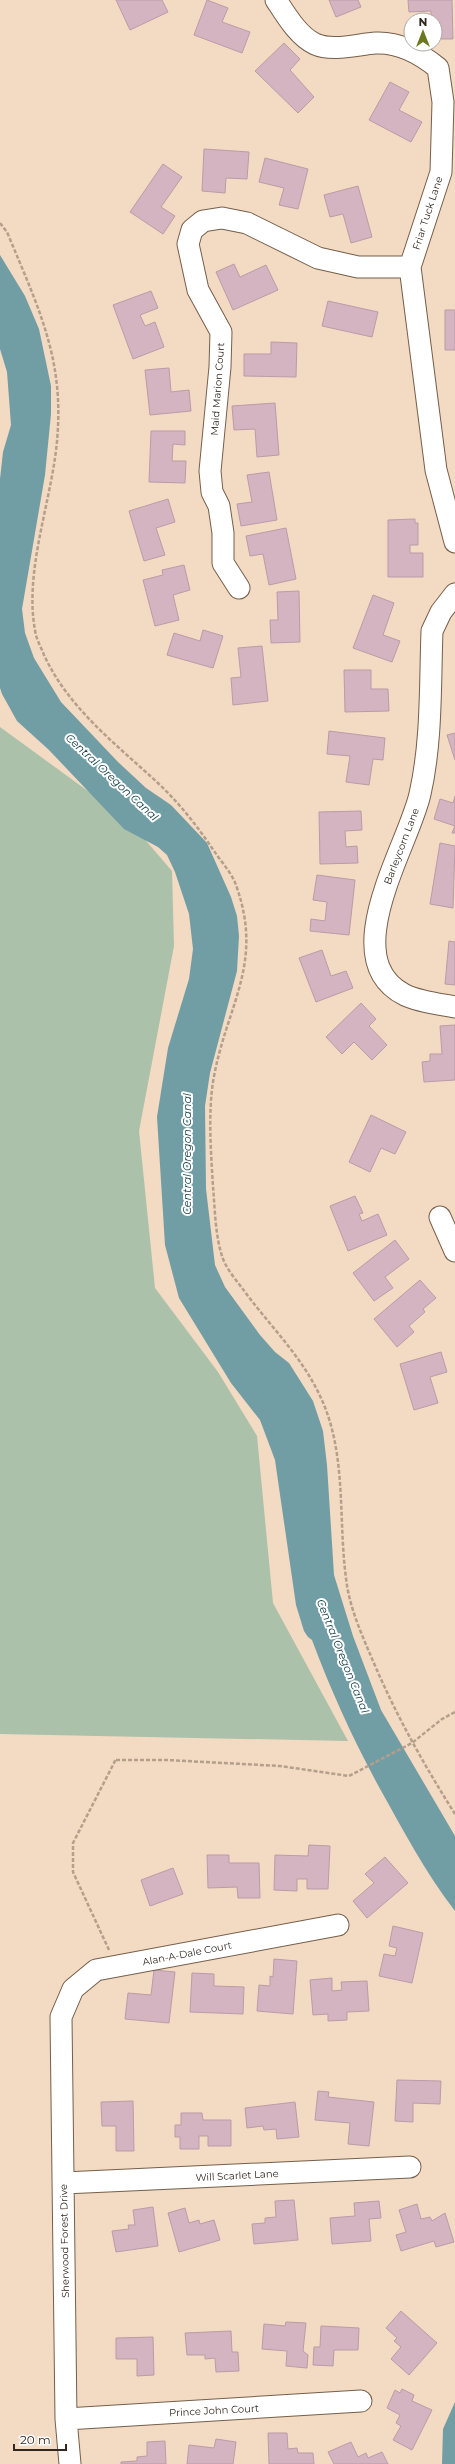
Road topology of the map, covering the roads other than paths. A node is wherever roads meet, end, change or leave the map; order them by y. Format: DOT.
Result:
graph roads {
  1 [pos="276,0"];
  2 [pos="410,267"];
  3 [pos="455,542"];
  4 [pos="239,588"];
  5 [pos="455,594"];
  6 [pos="455,1007"];
  7 [pos="440,1217"];
  8 [pos="455,1251"];
  9 [pos="338,1925"];
  10 [pos="62,2017"];
  11 [pos="410,2167"];
  12 [pos="64,2183"];
  13 [pos="361,2401"];
  14 [pos="66,2419"];
  15 [pos="70,2464"];
  1 -- 2 [label="street, Friar Tuck Lane"];
  2 -- 3 [label="street, Friar Tuck Lane"];
  2 -- 4 [label="street, Maid Marion Court"];
  5 -- 6 [label="street, Barleycorn Lane"];
  7 -- 8 [label="street"];
  9 -- 10 [label="street, Alan-A-Dale Court"];
  10 -- 12 [label="street, Sherwood Forest Drive"];
  11 -- 12 [label="street, Will Scarlet Lane"];
  12 -- 14 [label="street, Sherwood Forest Drive"];
  13 -- 14 [label="street, Prince John Court"];
  14 -- 15 [label="street, Sherwood Forest Drive"];
}
